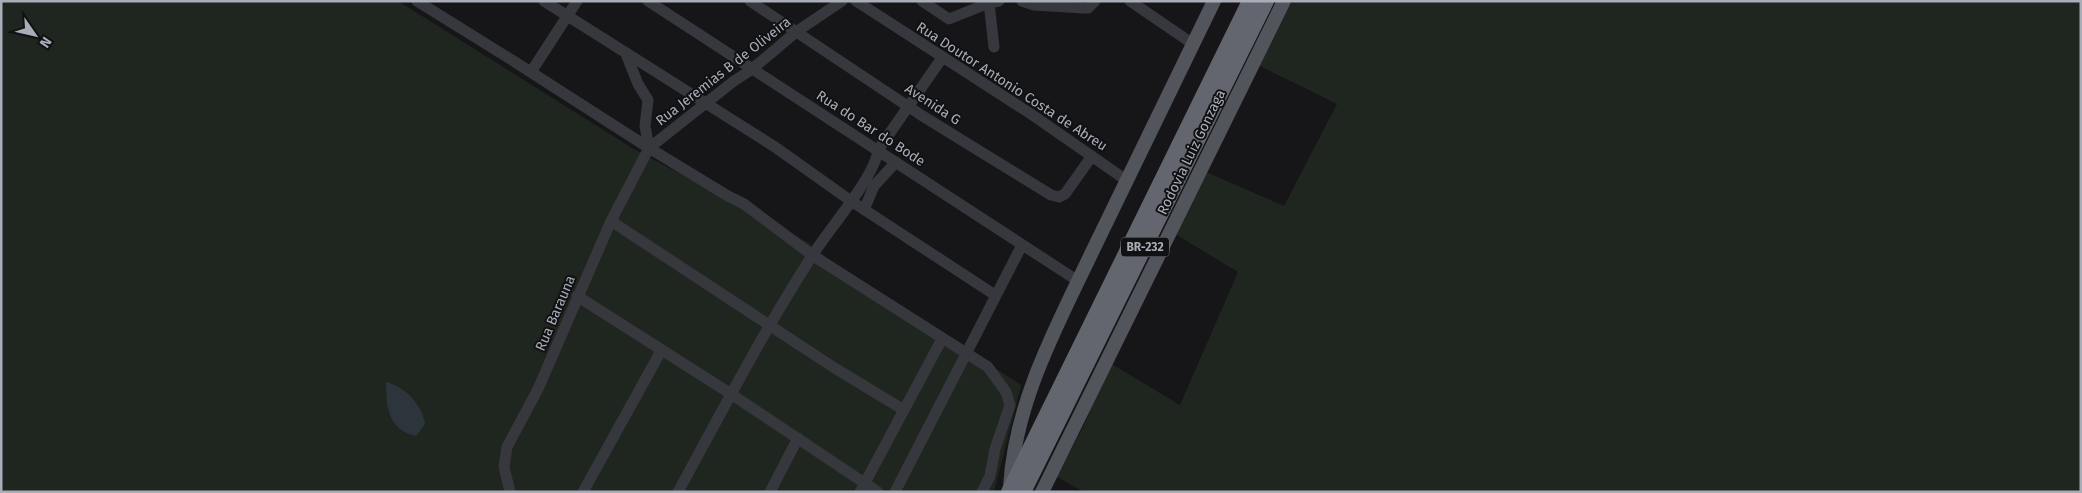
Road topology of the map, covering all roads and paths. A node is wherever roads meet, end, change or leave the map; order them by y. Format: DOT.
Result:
graph roads {
  1 [pos="417,1"];
  2 [pos="544,1"];
  3 [pos="577,1"];
  4 [pos="648,1"];
  5 [pos="750,1"];
  6 [pos="842,1"];
  7 [pos="856,1"];
  8 [pos="922,1"];
  9 [pos="1022,1"];
  10 [pos="1095,1"];
  11 [pos="1130,1"];
  12 [pos="1214,1"];
  13 [pos="1250,1"];
  14 [pos="1266,1"];
  15 [pos="1284,1"];
  16 [pos="993,2"];
  17 [pos="568,16"];
  18 [pos="796,32"];
  19 [pos="1193,44"];
  20 [pos="994,47"];
  21 [pos="626,54"];
  22 [pos="942,58"];
  23 [pos="751,70"];
  24 [pos="531,72"];
  25 [pos="706,104"];
  26 [pos="908,105"];
  27 [pos="649,148"];
  28 [pos="878,150"];
  29 [pos="1092,156"];
  30 [pos="896,162"];
  31 [pos="1126,180"];
  32 [pos="851,201"];
  33 [pos="864,210"];
  34 [pos="611,221"];
  35 [pos="1022,245"];
  36 [pos="812,255"];
  37 [pos="1078,281"];
  38 [pos="995,295"];
  39 [pos="577,296"];
  40 [pos="771,324"];
  41 [pos="942,339"];
  42 [pos="661,351"];
  43 [pos="965,353"];
  44 [pos="732,394"];
  45 [pos="904,410"];
  46 [pos="798,438"];
  47 [pos="862,487"];
  48 [pos="1014,491"];
  49 [pos="510,492"];
  50 [pos="583,492"];
  51 [pos="678,492"];
  52 [pos="770,492"];
  53 [pos="878,492"];
  54 [pos="895,492"];
  55 [pos="982,492"];
  56 [pos="1042,492"];
  1 -- 24 [label="street"];
  2 -- 17 [label="street"];
  3 -- 17 [label="street"];
  4 -- 23 [label="street, Rua do Bar do Bode"];
  5 -- 18 [label="street, Avenida G"];
  6 -- 18 [label="street, Rua Jeremias B de Oliveira"];
  7 -- 22 [label="street, Rua Doutor Antonio Costa de Abreu"];
  8 -- 16 [label="street"];
  9 -- 10 [label="street"];
  11 -- 19 [label="street"];
  12 -- 19 [label="main road, BR-232"];
  13 -- 48 [label="highway, Rodovia Luiz Gonzaga / BR-232"];
  14 -- 48 [label="highway, Rodovia Luiz Gonzaga / BR-232"];
  15 -- 56 [label="main road, BR-232"];
  16 -- 20 [label="street"];
  17 -- 21 [label="street"];
  17 -- 24 [label="street"];
  18 -- 23 [label="street, Rua Jeremias B de Oliveira"];
  18 -- 26 [label="street, Avenida G"];
  19 -- 31 [label="main road, BR-232"];
  21 -- 25 [label="street"];
  21 -- 27 [label="street"];
  22 -- 26 [label="street"];
  22 -- 29 [label="street, Rua Doutor Antonio Costa de Abreu"];
  23 -- 25 [label="street, Rua Jeremias B de Oliveira"];
  23 -- 28 [label="street, Rua do Bar do Bode"];
  24 -- 27 [label="street"];
  25 -- 27 [label="street, Rua Jeremias B de Oliveira"];
  25 -- 32 [label="street"];
  26 -- 28 [label="street"];
  26 -- 29 [label="street, Avenida G"];
  27 -- 34 [label="street, Rua Barauna"];
  27 -- 36 [label="street"];
  28 -- 30 [label="street, Rua do Bar do Bode"];
  28 -- 32 [label="street"];
  29 -- 31 [label="street, Rua Doutor Antonio Costa de Abreu"];
  30 -- 33 [label="street"];
  30 -- 35 [label="street, Rua do Bar do Bode"];
  31 -- 37 [label="main road, BR-232"];
  32 -- 33 [label="street"];
  32 -- 36 [label="street"];
  33 -- 38 [label="street"];
  34 -- 39 [label="street, Rua Barauna"];
  34 -- 40 [label="street"];
  35 -- 37 [label="street, Rua do Bar do Bode"];
  35 -- 38 [label="street"];
  36 -- 40 [label="street"];
  36 -- 41 [label="street"];
  37 -- 48 [label="main road"];
  38 -- 43 [label="street"];
  39 -- 42 [label="street"];
  39 -- 49 [label="street, Rua Barauna"];
  40 -- 44 [label="street"];
  40 -- 45 [label="street"];
  41 -- 43 [label="street"];
  41 -- 45 [label="street"];
  42 -- 44 [label="street"];
  42 -- 50 [label="street"];
  43 -- 54 [label="street"];
  43 -- 55 [label="street"];
  44 -- 46 [label="street"];
  44 -- 51 [label="street"];
  45 -- 47 [label="street"];
  46 -- 47 [label="street"];
  46 -- 52 [label="street"];
  47 -- 53 [label="street"];
}
